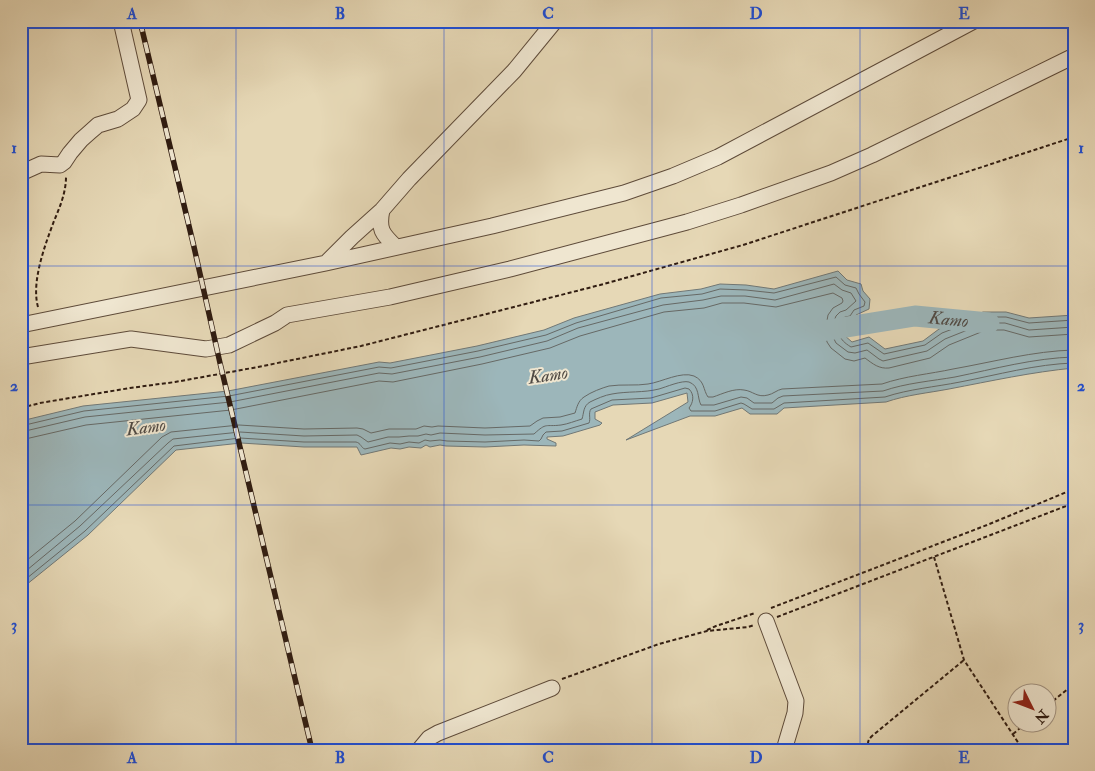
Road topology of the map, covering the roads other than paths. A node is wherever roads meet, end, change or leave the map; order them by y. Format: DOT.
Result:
graph roads {
  1 [pos="121,21"];
  2 [pos="555,21"];
  3 [pos="974,21"];
  4 [pos="1074,56"];
  5 [pos="21,173"];
  6 [pos="382,210"];
  7 [pos="396,247"];
  8 [pos="326,262"];
  9 [pos="21,325"];
  10 [pos="21,357"];
  11 [pos="766,614"];
  12 [pos="552,688"];
  13 [pos="420,750"];
  14 [pos="784,750"];
  1 -- 5 [label="street"];
  2 -- 6 [label="street"];
  3 -- 7 [label="street"];
  4 -- 10 [label="street"];
  6 -- 7 [label="street"];
  6 -- 8 [label="street"];
  7 -- 8 [label="street"];
  8 -- 9 [label="street"];
  11 -- 14 [label="street"];
  12 -- 13 [label="street"];
}
